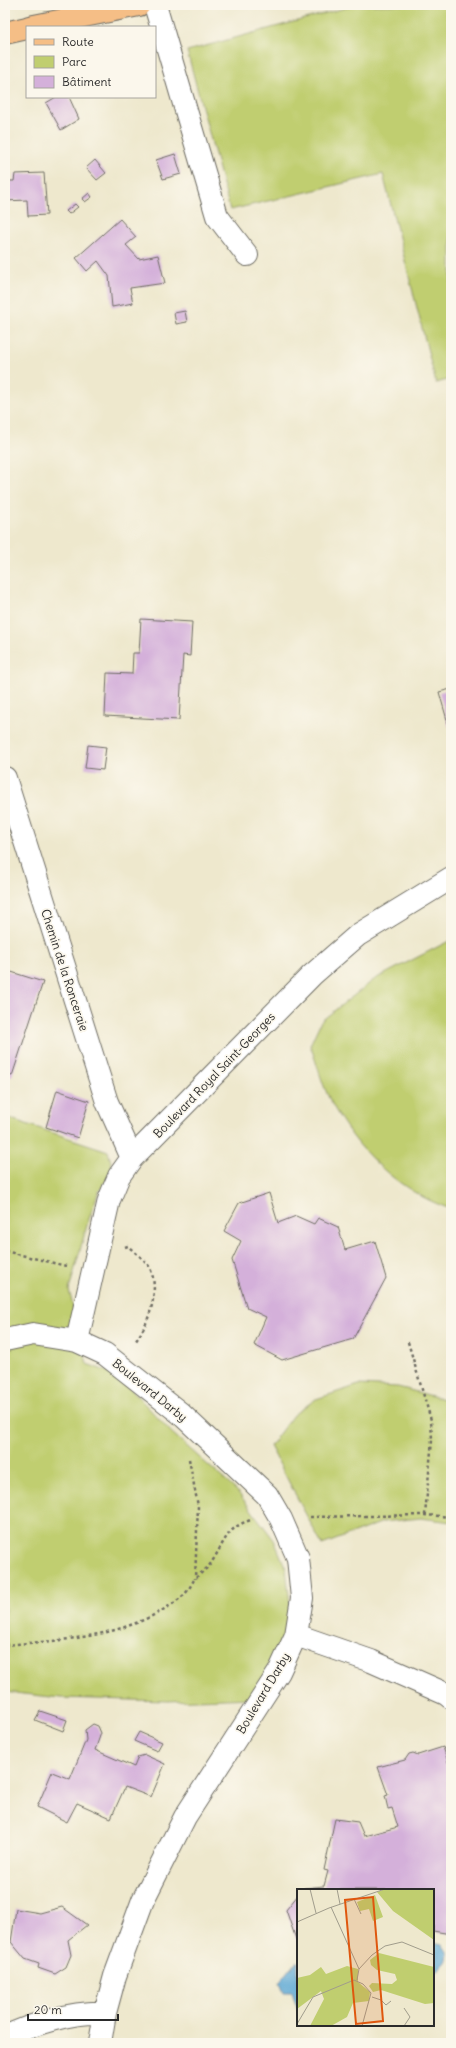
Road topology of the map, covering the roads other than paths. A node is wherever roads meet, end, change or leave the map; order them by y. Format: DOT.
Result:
graph roads {
  1 [pos="139,5"];
  2 [pos="155,5"];
  3 [pos="33,26"];
  4 [pos="26,28"];
  5 [pos="5,33"];
  6 [pos="247,255"];
  7 [pos="5,778"];
  8 [pos="451,878"];
  9 [pos="132,1158"];
  10 [pos="5,1340"];
  11 [pos="77,1341"];
  12 [pos="296,1635"];
  13 [pos="451,1698"];
  14 [pos="105,2013"];
  15 [pos="5,2037"];
  16 [pos="100,2043"];
  1 -- 3 [label="main road"];
  2 -- 6 [label="street"];
  4 -- 5 [label="main road"];
  7 -- 9 [label="street, Chemin de la Ronceraie"];
  8 -- 9 [label="street, Boulevard Royal Saint-Georges"];
  9 -- 11 [label="street, Boulevard Royal Saint-Georges"];
  10 -- 11 [label="street, Boulevard Darby"];
  11 -- 12 [label="street, Boulevard Darby"];
  12 -- 13 [label="street"];
  12 -- 14 [label="street, Boulevard Darby"];
  14 -- 15 [label="street"];
  14 -- 16 [label="street, Boulevard Darby"];
}
